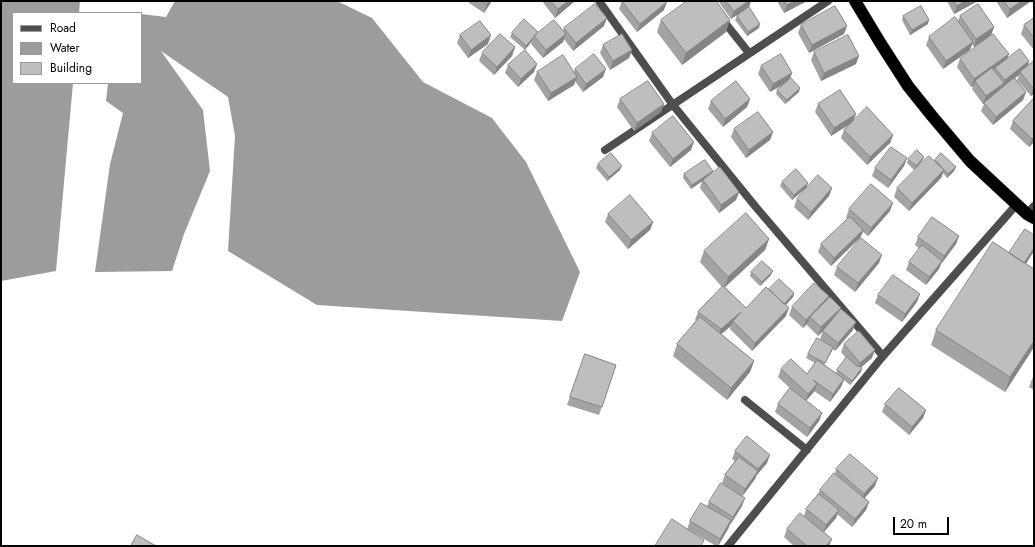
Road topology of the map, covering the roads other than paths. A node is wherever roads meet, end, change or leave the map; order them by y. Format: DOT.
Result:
graph roads {
  1 [pos="599,1"];
  2 [pos="828,1"];
  3 [pos="855,1"];
  4 [pos="716,12"];
  5 [pos="749,53"];
  6 [pos="673,104"];
  7 [pos="605,150"];
  8 [pos="1017,204"];
  9 [pos="1032,213"];
  10 [pos="884,356"];
  11 [pos="745,400"];
  12 [pos="807,450"];
  13 [pos="728,546"];
  1 -- 6 [label="street"];
  2 -- 5 [label="street"];
  3 -- 8 [label="highway"];
  4 -- 5 [label="street"];
  5 -- 6 [label="street"];
  6 -- 7 [label="street"];
  6 -- 10 [label="street"];
  8 -- 9 [label="highway"];
  8 -- 10 [label="street"];
  10 -- 12 [label="street"];
  11 -- 12 [label="street"];
  12 -- 13 [label="street"];
}
